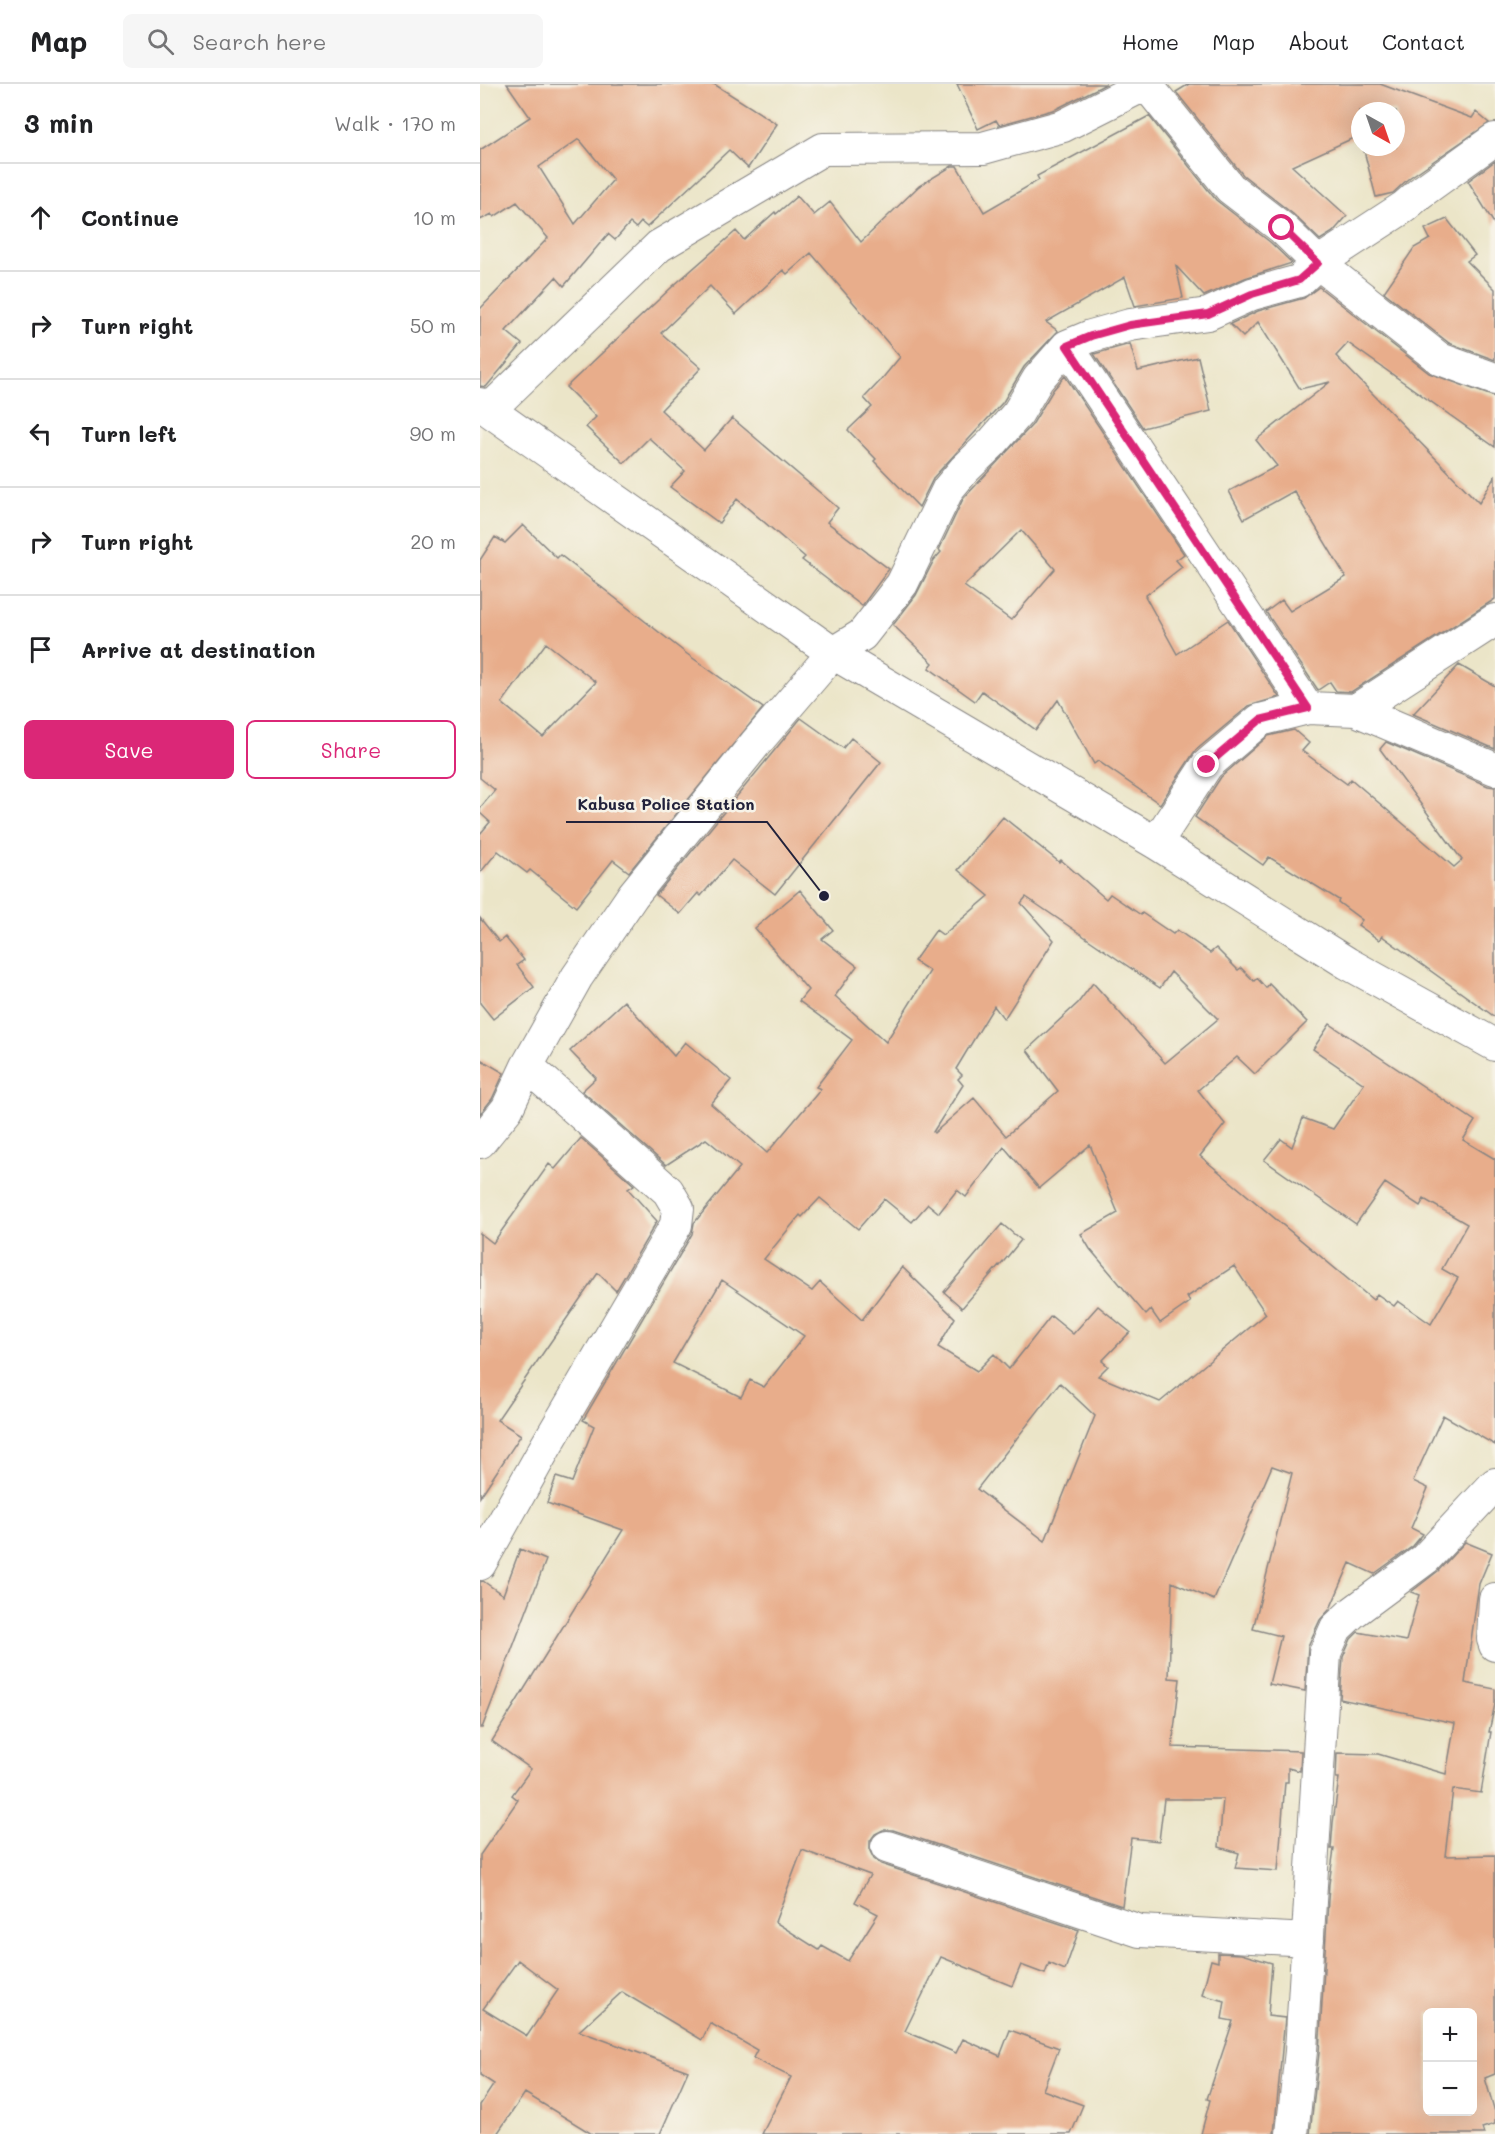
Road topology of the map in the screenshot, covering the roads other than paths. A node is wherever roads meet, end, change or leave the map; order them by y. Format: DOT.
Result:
graph roads {
  1 [pos="1146,84"];
  2 [pos="1495,139"];
  3 [pos="1318,263"];
  4 [pos="1067,346"];
  5 [pos="1495,379"];
  6 [pos="484,407"];
  7 [pos="1495,620"];
  8 [pos="833,653"];
  9 [pos="1308,708"];
  10 [pos="1356,710"];
  11 [pos="1495,769"];
  12 [pos="1156,843"];
  13 [pos="1495,1045"];
  14 [pos="527,1066"];
  15 [pos="480,1142"];
  16 [pos="1495,1484"];
  17 [pos="480,1564"];
  18 [pos="1495,1599"];
  19 [pos="1495,1645"];
  20 [pos="887,1847"];
  21 [pos="1308,1940"];
  22 [pos="1292,2134"];
  1 -- 3 [label="street"];
  1 -- 6 [label="street"];
  2 -- 3 [label="street"];
  3 -- 4 [label="street"];
  3 -- 5 [label="street"];
  4 -- 8 [label="street"];
  4 -- 9 [label="street"];
  6 -- 8 [label="street"];
  7 -- 10 [label="street"];
  8 -- 12 [label="street"];
  8 -- 14 [label="street"];
  9 -- 10 [label="street"];
  9 -- 12 [label="street"];
  10 -- 11 [label="street"];
  12 -- 13 [label="street"];
  14 -- 15 [label="street"];
  14 -- 17 [label="street"];
  16 -- 21 [label="street"];
  18 -- 19 [label="street"];
  20 -- 21 [label="street"];
  21 -- 22 [label="street"];
}
